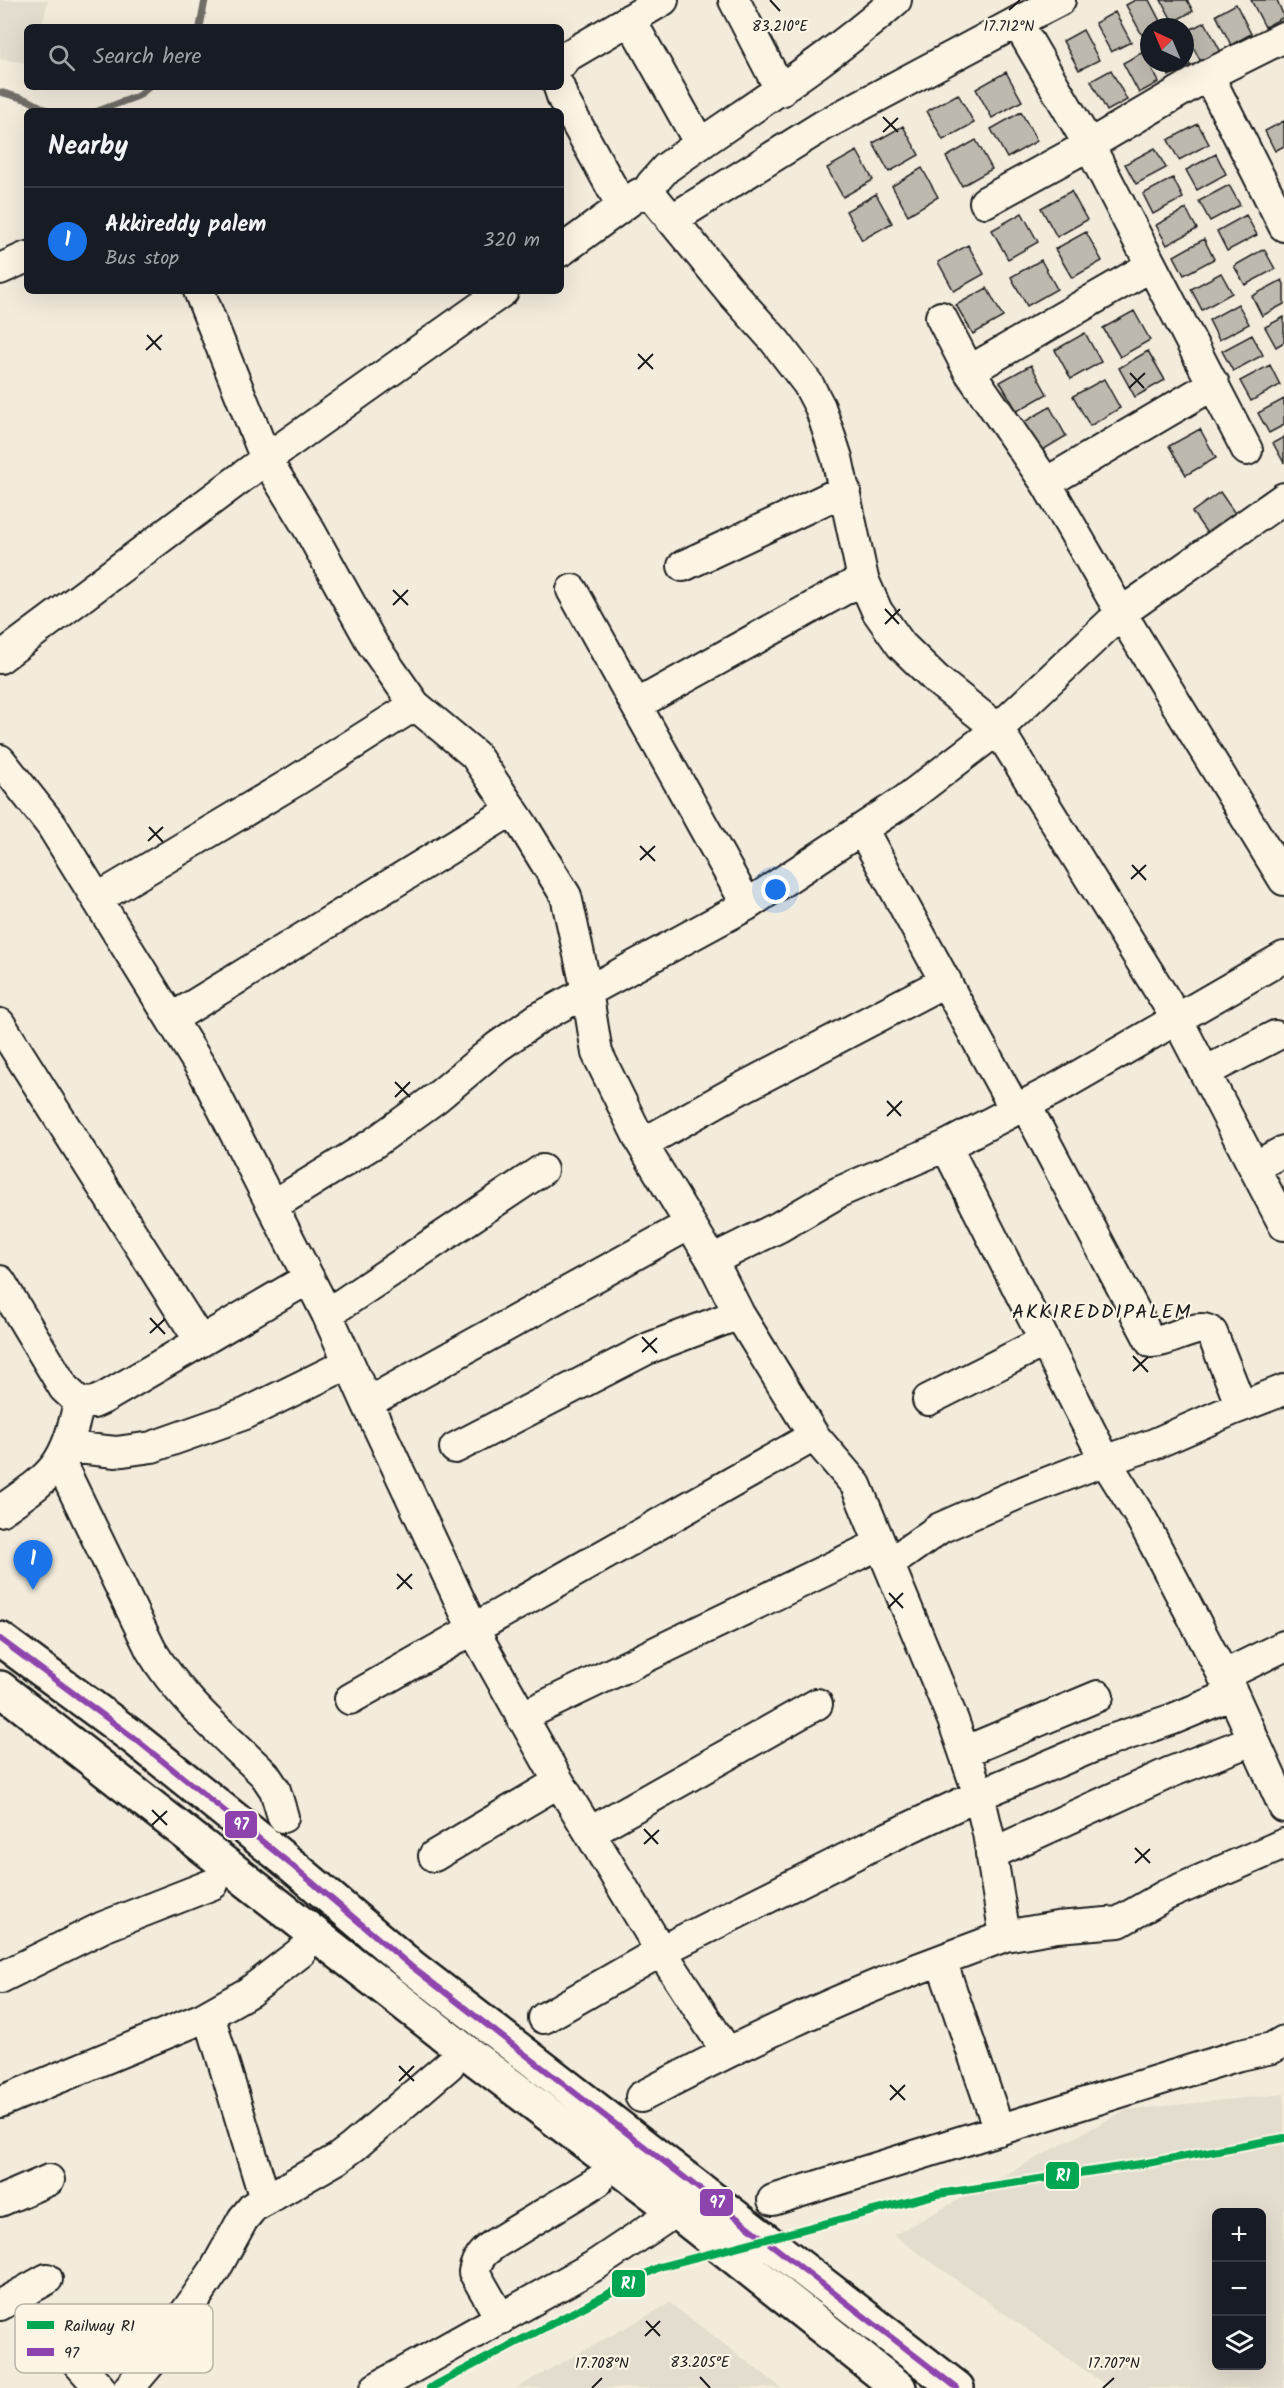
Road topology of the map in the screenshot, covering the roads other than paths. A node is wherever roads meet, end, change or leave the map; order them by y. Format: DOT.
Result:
graph roads {
  1 [pos="663,0"];
  2 [pos="734,0"];
  3 [pos="896,0"];
  4 [pos="1060,0"];
  5 [pos="630,19"];
  6 [pos="1017,22"];
  7 [pos="1284,37"];
  8 [pos="564,60"];
  9 [pos="1208,75"];
  10 [pos="560,90"];
  11 [pos="781,91"];
  12 [pos="700,144"];
  13 [pos="1089,145"];
  14 [pos="651,185"];
  15 [pos="985,202"];
  16 [pos="622,206"];
  17 [pos="671,220"];
  18 [pos="1284,226"];
  19 [pos="564,249"];
  20 [pos="24,259"];
  21 [pos="1151,266"];
  22 [pos="0,269"];
  23 [pos="200,294"];
  24 [pos="499,294"];
  25 [pos="941,317"];
  26 [pos="969,370"];
  27 [pos="1214,384"];
  28 [pos="1247,450"];
  29 [pos="266,459"];
  30 [pos="1046,483"];
  31 [pos="845,490"];
  32 [pos="1284,498"];
  33 [pos="683,566"];
  34 [pos="862,579"];
  35 [pos="572,590"];
  36 [pos="1121,612"];
  37 [pos="0,658"];
  38 [pos="415,705"];
  39 [pos="636,705"];
  40 [pos="998,729"];
  41 [pos="0,760"];
  42 [pos="512,810"];
  43 [pos="862,829"];
  44 [pos="1284,880"];
  45 [pos="97,899"];
  46 [pos="747,905"];
  47 [pos="1284,957"];
  48 [pos="946,981"];
  49 [pos="587,991"];
  50 [pos="171,1019"];
  51 [pos="1177,1019"];
  52 [pos="0,1024"];
  53 [pos="1275,1035"];
  54 [pos="1204,1072"];
  55 [pos="1020,1106"];
  56 [pos="642,1144"];
  57 [pos="946,1146"];
  58 [pos="1284,1151"];
  59 [pos="1254,1167"];
  60 [pos="542,1170"];
  61 [pos="272,1206"];
  62 [pos="690,1224"];
  63 [pos="1284,1225"];
  64 [pos="712,1260"];
  65 [pos="309,1278"];
  66 [pos="0,1281"];
  67 [pos="327,1314"];
  68 [pos="739,1314"];
  69 [pos="200,1341"];
  70 [pos="1045,1341"];
  71 [pos="349,1363"];
  72 [pos="1284,1390"];
  73 [pos="928,1400"];
  74 [pos="79,1402"];
  75 [pos="367,1403"];
  76 [pos="1241,1406"];
  77 [pos="814,1436"];
  78 [pos="455,1448"];
  79 [pos="63,1455"];
  80 [pos="1106,1462"];
  81 [pos="0,1511"];
  82 [pos="885,1554"];
  83 [pos="473,1629"];
  84 [pos="0,1639"];
  85 [pos="1284,1646"];
  86 [pos="1228,1685"];
  87 [pos="0,1688"];
  88 [pos="1098,1696"];
  89 [pos="350,1699"];
  90 [pos="817,1704"];
  91 [pos="521,1718"];
  92 [pos="1253,1740"];
  93 [pos="964,1752"];
  94 [pos="1277,1776"];
  95 [pos="559,1782"];
  96 [pos="980,1795"];
  97 [pos="1284,1807"];
  98 [pos="283,1817"];
  99 [pos="590,1832"];
  100 [pos="1284,1844"];
  101 [pos="991,1854"];
  102 [pos="434,1856"];
  103 [pos="213,1884"];
  104 [pos="1005,1936"];
  105 [pos="661,1951"];
  106 [pos="301,1952"];
  107 [pos="942,1960"];
  108 [pos="0,1978"];
  109 [pos="209,2014"];
  110 [pos="544,2018"];
  111 [pos="1284,2042"];
  112 [pos="727,2052"];
  113 [pos="449,2065"];
  114 [pos="642,2097"];
  115 [pos="0,2102"];
  116 [pos="999,2130"];
  117 [pos="49,2180"];
  118 [pos="598,2181"];
  119 [pos="266,2199"];
  120 [pos="773,2200"];
  121 [pos="0,2201"];
  122 [pos="676,2211"];
  123 [pos="46,2279"];
  124 [pos="192,2304"];
  125 [pos="0,2305"];
  126 [pos="501,2319"];
  127 [pos="87,2373"];
  128 [pos="142,2373"];
  129 [pos="100,2388"];
  130 [pos="129,2388"];
  131 [pos="376,2388"];
  132 [pos="899,2388"];
  133 [pos="957,2388"];
  1 -- 5 [label="street"];
  2 -- 11 [label="street"];
  3 -- 11 [label="street"];
  4 -- 6 [label="street"];
  5 -- 8 [label="street"];
  5 -- 12 [label="street"];
  6 -- 13 [label="street"];
  6 -- 17 [label="street"];
  7 -- 9 [label="street"];
  9 -- 13 [label="street"];
  9 -- 18 [label="street"];
  10 -- 16 [label="street"];
  11 -- 12 [label="street"];
  12 -- 14 [label="street"];
  13 -- 15 [label="street"];
  13 -- 21 [label="street"];
  14 -- 16 [label="street"];
  14 -- 17 [label="street"];
  16 -- 19 [label="street"];
  17 -- 31 [label="street"];
  20 -- 22 [label="street"];
  21 -- 26 [label="street"];
  21 -- 27 [label="street"];
  23 -- 29 [label="street"];
  24 -- 29 [label="street"];
  25 -- 26 [label="street"];
  26 -- 30 [label="street"];
  27 -- 28 [label="street"];
  27 -- 30 [label="street"];
  29 -- 37 [label="street"];
  29 -- 38 [label="street"];
  30 -- 36 [label="street"];
  31 -- 33 [label="street"];
  31 -- 34 [label="street"];
  32 -- 36 [label="street"];
  34 -- 39 [label="street"];
  34 -- 40 [label="street"];
  35 -- 39 [label="street"];
  36 -- 40 [label="street"];
  36 -- 44 [label="street"];
  38 -- 42 [label="street"];
  38 -- 45 [label="street"];
  39 -- 46 [label="street"];
  40 -- 43 [label="street"];
  40 -- 51 [label="street"];
  41 -- 45 [label="street"];
  42 -- 49 [label="street"];
  42 -- 50 [label="street"];
  43 -- 46 [label="street"];
  43 -- 48 [label="street"];
  45 -- 50 [label="street"];
  46 -- 49 [label="street"];
  47 -- 51 [label="street"];
  48 -- 55 [label="street"];
  48 -- 56 [label="street"];
  49 -- 56 [label="street"];
  49 -- 61 [label="street"];
  50 -- 61 [label="street"];
  51 -- 54 [label="street"];
  51 -- 55 [label="street"];
  52 -- 69 [label="street"];
  53 -- 54 [label="street"];
  54 -- 59 [label="street"];
  55 -- 57 [label="street"];
  55 -- 76 [label="street"];
  56 -- 62 [label="street"];
  57 -- 64 [label="street"];
  57 -- 70 [label="street"];
  58 -- 59 [label="street"];
  59 -- 63 [label="street"];
  60 -- 67 [label="street"];
  61 -- 65 [label="street"];
  62 -- 64 [label="street"];
  62 -- 75 [label="street"];
  64 -- 68 [label="street"];
  65 -- 67 [label="street"];
  65 -- 69 [label="street"];
  66 -- 74 [label="street"];
  67 -- 71 [label="street"];
  68 -- 77 [label="street"];
  68 -- 78 [label="street"];
  69 -- 74 [label="street"];
  70 -- 73 [label="street"];
  70 -- 80 [label="street"];
  71 -- 75 [label="street"];
  71 -- 79 [label="street"];
  72 -- 76 [label="street"];
  74 -- 79 [label="street"];
  75 -- 83 [label="street"];
  76 -- 80 [label="street"];
  77 -- 82 [label="street"];
  77 -- 83 [label="street"];
  79 -- 81 [label="street"];
  79 -- 98 [label="street"];
  80 -- 82 [label="street"];
  80 -- 86 [label="street"];
  82 -- 91 [label="street"];
  82 -- 93 [label="street"];
  83 -- 89 [label="street"];
  83 -- 91 [label="street"];
  84 -- 133 [label="main road"];
  85 -- 86 [label="street"];
  86 -- 92 [label="street"];
  86 -- 96 [label="street"];
  87 -- 122 [label="main road"];
  88 -- 93 [label="street"];
  90 -- 99 [label="street"];
  91 -- 95 [label="street"];
  92 -- 94 [label="street"];
  92 -- 101 [label="street"];
  93 -- 96 [label="street"];
  94 -- 97 [label="street"];
  95 -- 99 [label="street"];
  95 -- 102 [label="street"];
  96 -- 101 [label="street"];
  96 -- 105 [label="street"];
  99 -- 105 [label="street"];
  100 -- 104 [label="street"];
  101 -- 104 [label="street"];
  103 -- 108 [label="street"];
  104 -- 107 [label="street"];
  105 -- 110 [label="street"];
  105 -- 112 [label="street"];
  106 -- 109 [label="street"];
  107 -- 112 [label="street"];
  107 -- 116 [label="street"];
  109 -- 115 [label="street"];
  109 -- 119 [label="street"];
  111 -- 116 [label="street"];
  112 -- 114 [label="street"];
  113 -- 119 [label="street"];
  116 -- 120 [label="street"];
  117 -- 121 [label="street"];
  118 -- 126 [label="street"];
  119 -- 124 [label="street"];
  122 -- 126 [label="street"];
  122 -- 132 [label="main road"];
  123 -- 125 [label="street"];
  126 -- 131 [label="street"];
  127 -- 129 [label="street"];
  128 -- 130 [label="street"];
}
